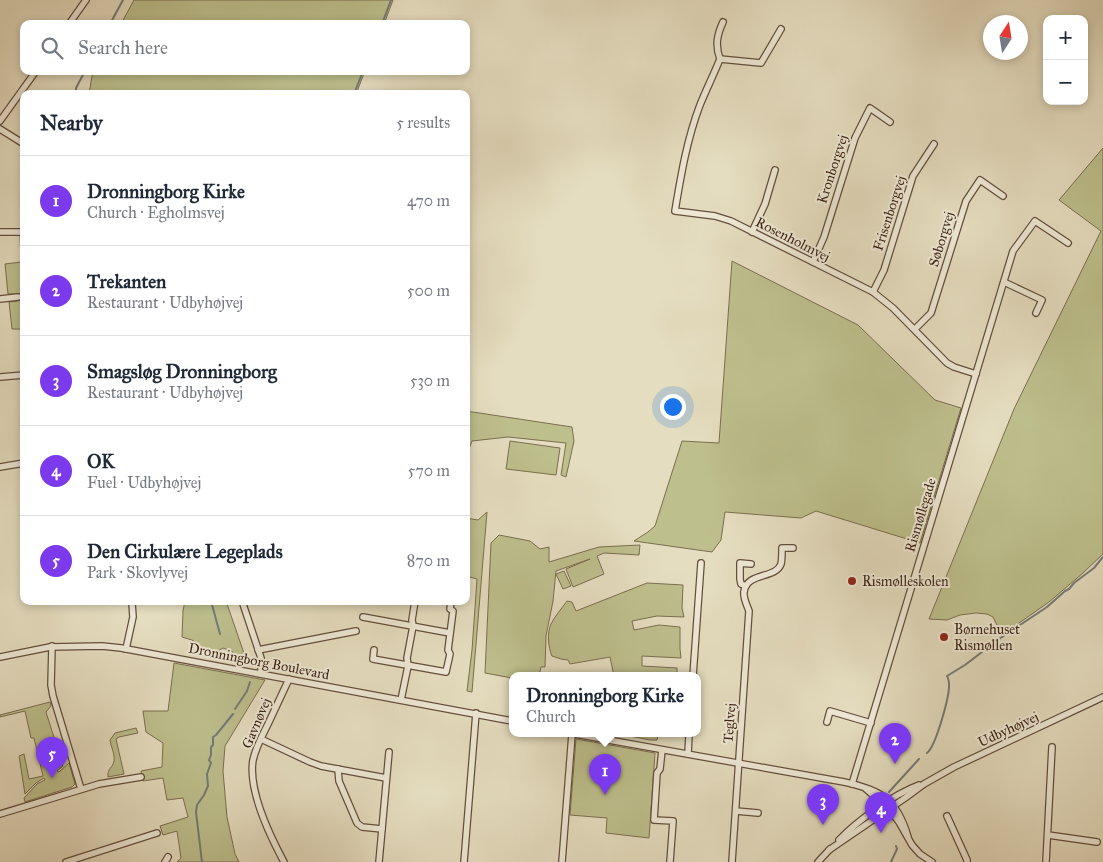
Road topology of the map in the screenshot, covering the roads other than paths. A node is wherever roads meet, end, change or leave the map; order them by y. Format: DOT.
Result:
graph roads {
  1 [pos="86,0"];
  2 [pos="72,20"];
  3 [pos="723,22"];
  4 [pos="781,29"];
  5 [pos="720,59"];
  6 [pos="33,75"];
  7 [pos="22,90"];
  8 [pos="20,93"];
  9 [pos="0,121"];
  10 [pos="890,122"];
  11 [pos="0,129"];
  12 [pos="20,142"];
  13 [pos="934,144"];
  14 [pos="775,170"];
  15 [pos="1003,196"];
  16 [pos="0,232"];
  17 [pos="20,232"];
  18 [pos="752,232"];
  19 [pos="1068,243"];
  20 [pos="812,262"];
  21 [pos="1004,282"];
  22 [pos="873,292"];
  23 [pos="18,297"];
  24 [pos="0,299"];
  25 [pos="1036,313"];
  26 [pos="915,329"];
  27 [pos="976,374"];
  28 [pos="20,375"];
  29 [pos="0,377"];
  30 [pos="20,464"];
  31 [pos="0,467"];
  32 [pos="793,548"];
  33 [pos="701,563"];
  34 [pos="751,564"];
  35 [pos="746,586"];
  36 [pos="132,605"];
  37 [pos="243,605"];
  38 [pos="414,605"];
  39 [pos="451,605"];
  40 [pos="364,617"];
  41 [pos="413,626"];
  42 [pos="356,630"];
  43 [pos="450,633"];
  44 [pos="52,646"];
  45 [pos="126,649"];
  46 [pos="258,650"];
  47 [pos="374,650"];
  48 [pos="0,657"];
  49 [pos="408,666"];
  50 [pos="693,672"];
  51 [pos="261,674"];
  52 [pos="289,679"];
  53 [pos="1103,698"];
  54 [pos="401,700"];
  55 [pos="476,713"];
  56 [pos="509,720"];
  57 [pos="826,722"];
  58 [pos="871,723"];
  59 [pos="574,737"];
  60 [pos="590,737"];
  61 [pos="689,737"];
  62 [pos="260,739"];
  63 [pos="1052,747"];
  64 [pos="662,750"];
  65 [pos="389,752"];
  66 [pos="688,754"];
  67 [pos="738,764"];
  68 [pos="338,769"];
  69 [pos="141,778"];
  70 [pos="386,778"];
  71 [pos="852,784"];
  72 [pos="81,789"];
  73 [pos="889,805"];
  74 [pos="736,811"];
  75 [pos="758,813"];
  76 [pos="0,814"];
  77 [pos="947,816"];
  78 [pos="382,829"];
  79 [pos="156,832"];
  80 [pos="1048,835"];
  81 [pos="1097,842"];
  82 [pos="66,862"];
  83 [pos="284,862"];
  84 [pos="380,862"];
  85 [pos="464,862"];
  86 [pos="562,862"];
  87 [pos="670,862"];
  88 [pos="732,862"];
  89 [pos="818,862"];
  90 [pos="931,862"];
  91 [pos="967,862"];
  92 [pos="1046,862"];
  1 -- 2 [label="street"];
  3 -- 5 [label="street"];
  4 -- 5 [label="street"];
  5 -- 18 [label="street, Rosenholmvej"];
  6 -- 7 [label="street"];
  8 -- 9 [label="street"];
  10 -- 20 [label="street, Kronborgvej"];
  11 -- 12 [label="street"];
  13 -- 22 [label="street, Frisenborgvej"];
  14 -- 18 [label="street"];
  15 -- 26 [label="street, Søborgvej"];
  16 -- 17 [label="street"];
  18 -- 20 [label="street, Rosenholmvej"];
  19 -- 21 [label="street, Rismøllegade"];
  20 -- 22 [label="street, Rosenholmvej"];
  21 -- 25 [label="street"];
  21 -- 27 [label="street, Rismøllegade"];
  22 -- 26 [label="street, Rosenholmvej"];
  23 -- 24 [label="street"];
  26 -- 27 [label="street, Rosenholmvej"];
  27 -- 58 [label="street, Rismøllegade"];
  28 -- 29 [label="street"];
  30 -- 31 [label="street"];
  32 -- 35 [label="street"];
  33 -- 50 [label="street"];
  34 -- 35 [label="street, Teglvej"];
  35 -- 67 [label="street, Teglvej"];
  36 -- 45 [label="street"];
  37 -- 46 [label="street"];
  38 -- 41 [label="street"];
  39 -- 43 [label="street"];
  40 -- 41 [label="street"];
  41 -- 43 [label="street"];
  41 -- 49 [label="street"];
  42 -- 46 [label="street"];
  43 -- 49 [label="street"];
  44 -- 45 [label="street, Dronningborg Boulevard"];
  44 -- 48 [label="street, Dronningborg Boulevard"];
  44 -- 72 [label="street"];
  45 -- 51 [label="street, Dronningborg Boulevard"];
  46 -- 51 [label="street"];
  47 -- 49 [label="street"];
  49 -- 54 [label="street"];
  51 -- 52 [label="street, Dronningborg Boulevard"];
  52 -- 54 [label="street, Dronningborg Boulevard"];
  52 -- 62 [label="street, Gavnøvej"];
  53 -- 73 [label="street, Udbyhøjvej"];
  54 -- 55 [label="street, Dronningborg Boulevard"];
  55 -- 56 [label="street, Dronningborg Boulevard"];
  55 -- 85 [label="street"];
  57 -- 58 [label="street"];
  58 -- 71 [label="street, Rismøllegade"];
  59 -- 86 [label="street"];
  60 -- 64 [label="street"];
  61 -- 66 [label="street"];
  62 -- 68 [label="street"];
  62 -- 83 [label="street, Gavnøvej"];
  63 -- 80 [label="street"];
  64 -- 66 [label="street"];
  64 -- 87 [label="street"];
  65 -- 70 [label="street"];
  66 -- 67 [label="street"];
  67 -- 71 [label="street"];
  67 -- 74 [label="street, Teglvej"];
  68 -- 70 [label="street"];
  68 -- 78 [label="street"];
  69 -- 72 [label="street"];
  70 -- 78 [label="street"];
  71 -- 73 [label="street"];
  72 -- 76 [label="street"];
  73 -- 89 [label="street, Udbyhøjvej"];
  73 -- 90 [label="street"];
  74 -- 75 [label="street"];
  74 -- 88 [label="street, Teglvej"];
  77 -- 91 [label="street"];
  78 -- 84 [label="street"];
  79 -- 82 [label="street"];
  80 -- 81 [label="street"];
  80 -- 92 [label="street"];
}
